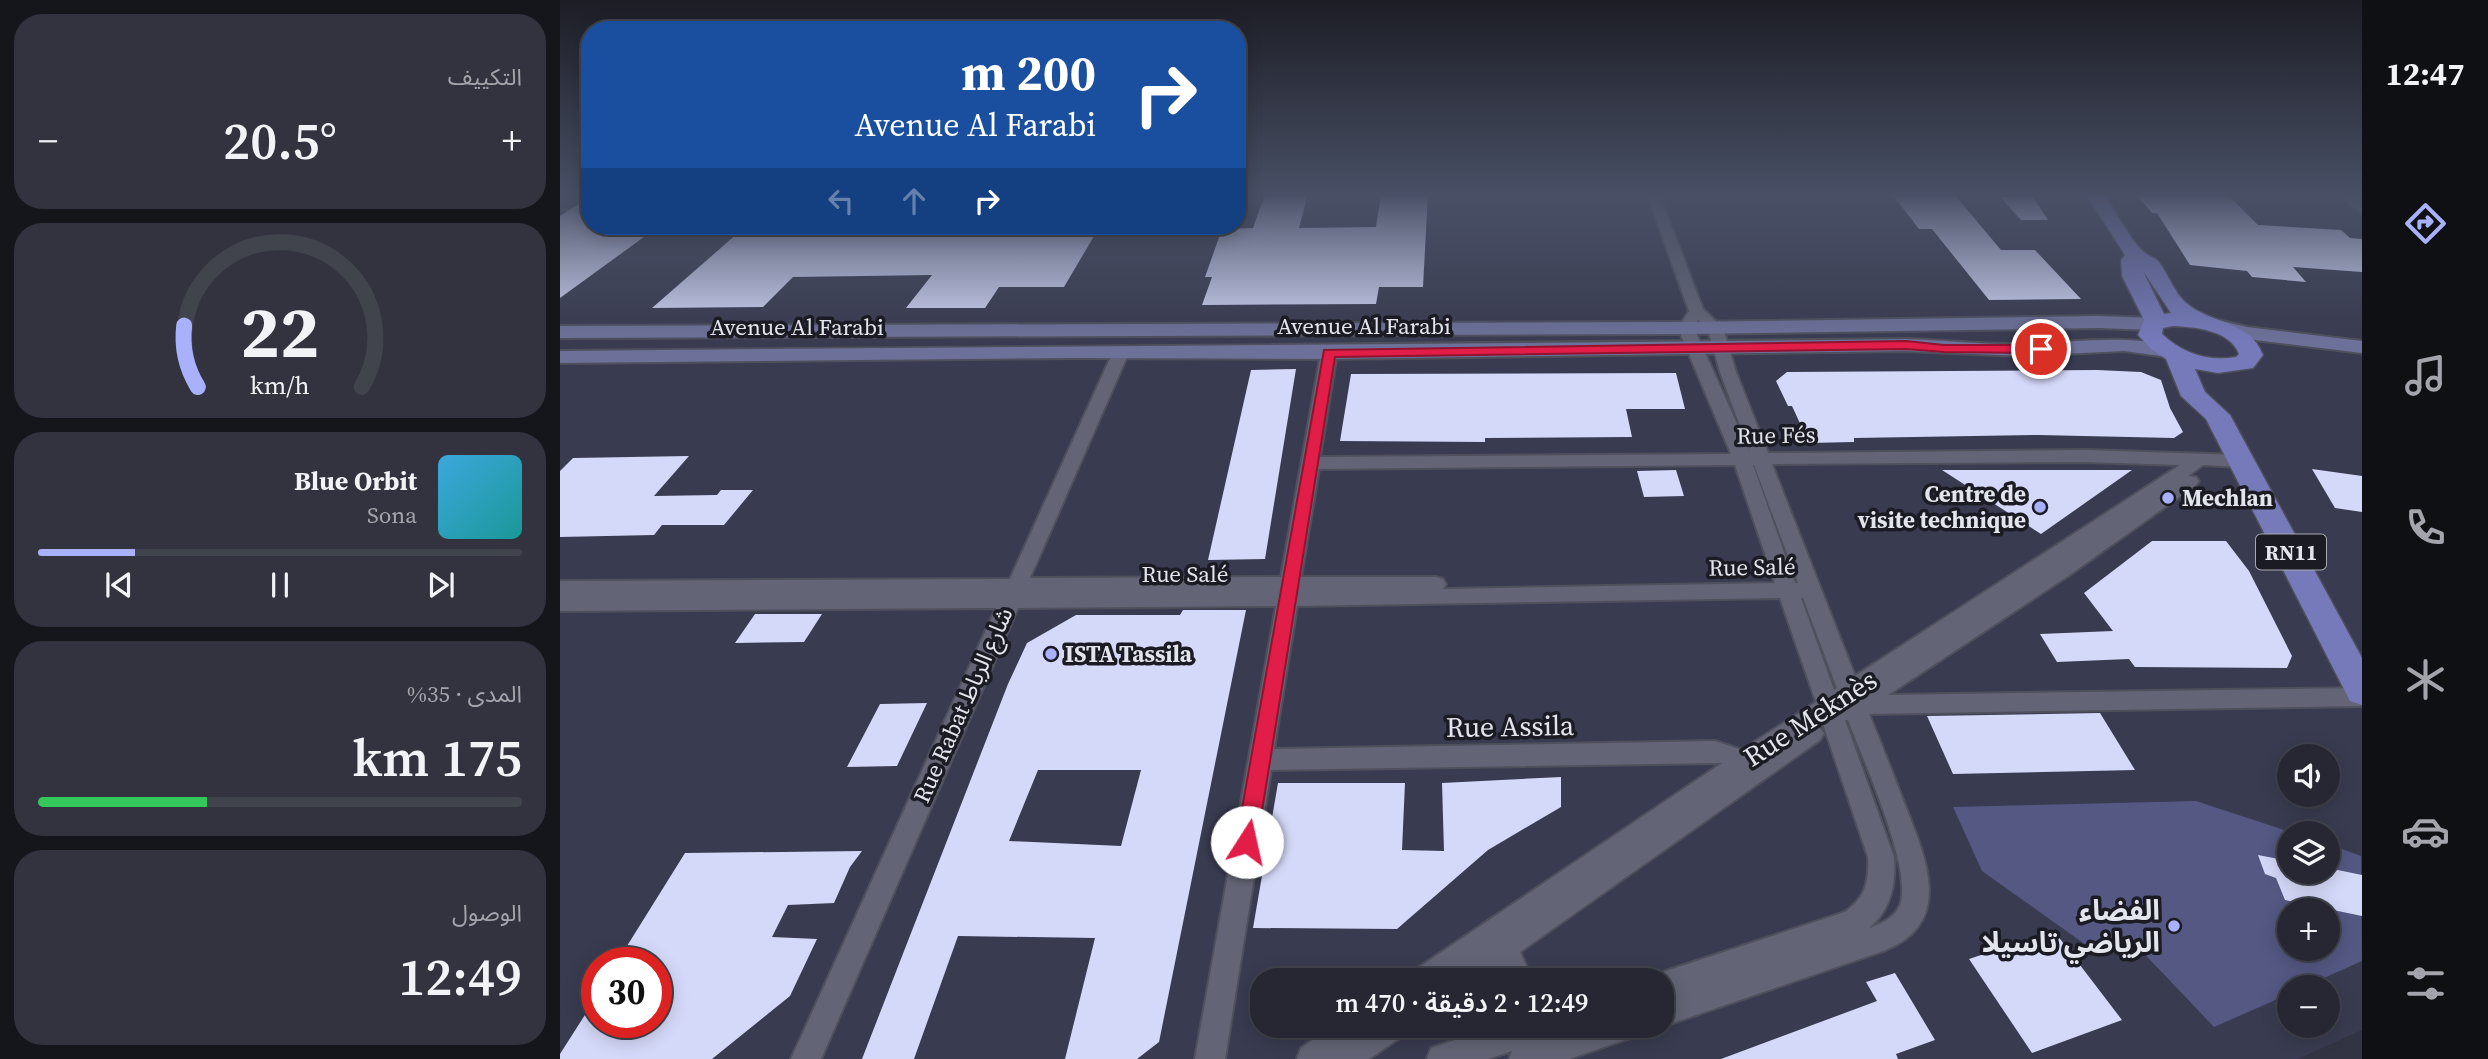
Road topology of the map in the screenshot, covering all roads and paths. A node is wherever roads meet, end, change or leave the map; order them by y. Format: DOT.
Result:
graph roads {
  1 [pos="1667,243"];
  2 [pos="2128,243"];
  3 [pos="2136,256"];
  4 [pos="2155,323"];
  5 [pos="2210,324"];
  6 [pos="1714,328"];
  7 [pos="1692,329"];
  8 [pos="560,332"];
  9 [pos="2362,347"];
  10 [pos="1723,348"];
  11 [pos="1121,352"];
  12 [pos="1329,353"];
  13 [pos="2172,353"];
  14 [pos="2251,355"];
  15 [pos="560,357"];
  16 [pos="2362,365"];
  17 [pos="2221,366"];
  18 [pos="2217,415"];
  19 [pos="1752,460"];
  20 [pos="2220,460"];
  21 [pos="1310,463"];
  22 [pos="1798,587"];
  23 [pos="560,588"];
  24 [pos="1289,591"];
  25 [pos="1014,592"];
  26 [pos="560,603"];
  27 [pos="2362,691"];
  28 [pos="2362,697"];
  29 [pos="1852,699"];
  30 [pos="1831,712"];
  31 [pos="1260,760"];
  32 [pos="1749,767"];
  33 [pos="1498,940"];
  34 [pos="1447,968"];
  35 [pos="1469,968"];
  36 [pos="1513,968"];
  37 [pos="1674,982"];
  38 [pos="1674,1008"];
  39 [pos="1341,1038"];
  40 [pos="1374,1038"];
  41 [pos="1506,1038"];
  42 [pos="1586,1038"];
  43 [pos="806,1059"];
  44 [pos="1210,1059"];
  45 [pos="1312,1059"];
  46 [pos="1343,1059"];
  47 [pos="1442,1059"];
  48 [pos="1524,1059"];
  1 -- 7 [label="street"];
  2 -- 3 [label="main road, RN11"];
  3 -- 4 [label="main road, RN11"];
  3 -- 5 [label="main road, RN11"];
  4 -- 5 [label="main road, RN11"];
  4 -- 6 [label="street, Avenue Al Farabi"];
  4 -- 13 [label="main road, RN11"];
  5 -- 9 [label="street"];
  5 -- 14 [label="main road, RN11"];
  6 -- 7 [label="street, Avenue Al Farabi"];
  6 -- 10 [label="street"];
  7 -- 8 [label="street, Avenue Al Farabi"];
  7 -- 10 [label="street, Avenue Al Farabi"];
  7 -- 12 [label="street, Avenue Al Farabi"];
  7 -- 19 [label="street"];
  10 -- 13 [label="street, Avenue Al Farabi"];
  10 -- 19 [label="street"];
  11 -- 12 [label="street, Avenue Al Farabi"];
  11 -- 15 [label="street, Avenue Al Farabi"];
  11 -- 25 [label="street, Rue Rabat شارع الرباط"];
  12 -- 21 [label="street"];
  13 -- 17 [label="main road"];
  13 -- 18 [label="main road, RN11"];
  14 -- 16 [label="street"];
  14 -- 17 [label="main road"];
  17 -- 18 [label="main road, RN11"];
  18 -- 20 [label="main road, RN11"];
  19 -- 20 [label="street, Rue Fés"];
  19 -- 21 [label="street, Rue Fés"];
  19 -- 22 [label="street"];
  20 -- 27 [label="main road, RN11"];
  20 -- 29 [label="street, Rue Meknès"];
  21 -- 24 [label="street"];
  22 -- 24 [label="street, Rue Salé"];
  22 -- 29 [label="street"];
  22 -- 30 [label="street"];
  23 -- 25 [label="street, Rue Salé"];
  24 -- 25 [label="street, Rue Salé"];
  24 -- 31 [label="street"];
  25 -- 26 [label="street, Rue Salé"];
  25 -- 43 [label="street, Rue Rabat شارع الرباط"];
  28 -- 29 [label="street"];
  29 -- 30 [label="street, Rue Meknès"];
  29 -- 38 [label="street"];
  30 -- 32 [label="street, Rue Meknès"];
  30 -- 37 [label="street"];
  31 -- 32 [label="street, Rue Assila"];
  31 -- 44 [label="street"];
  32 -- 33 [label="street, Rue Meknès"];
  33 -- 34 [label="street, Rue Meknès"];
  33 -- 35 [label="street, Rue Meknès"];
  33 -- 36 [label="street"];
  39 -- 45 [label="street"];
  40 -- 46 [label="street"];
  41 -- 47 [label="street"];
  42 -- 48 [label="street"];
}
